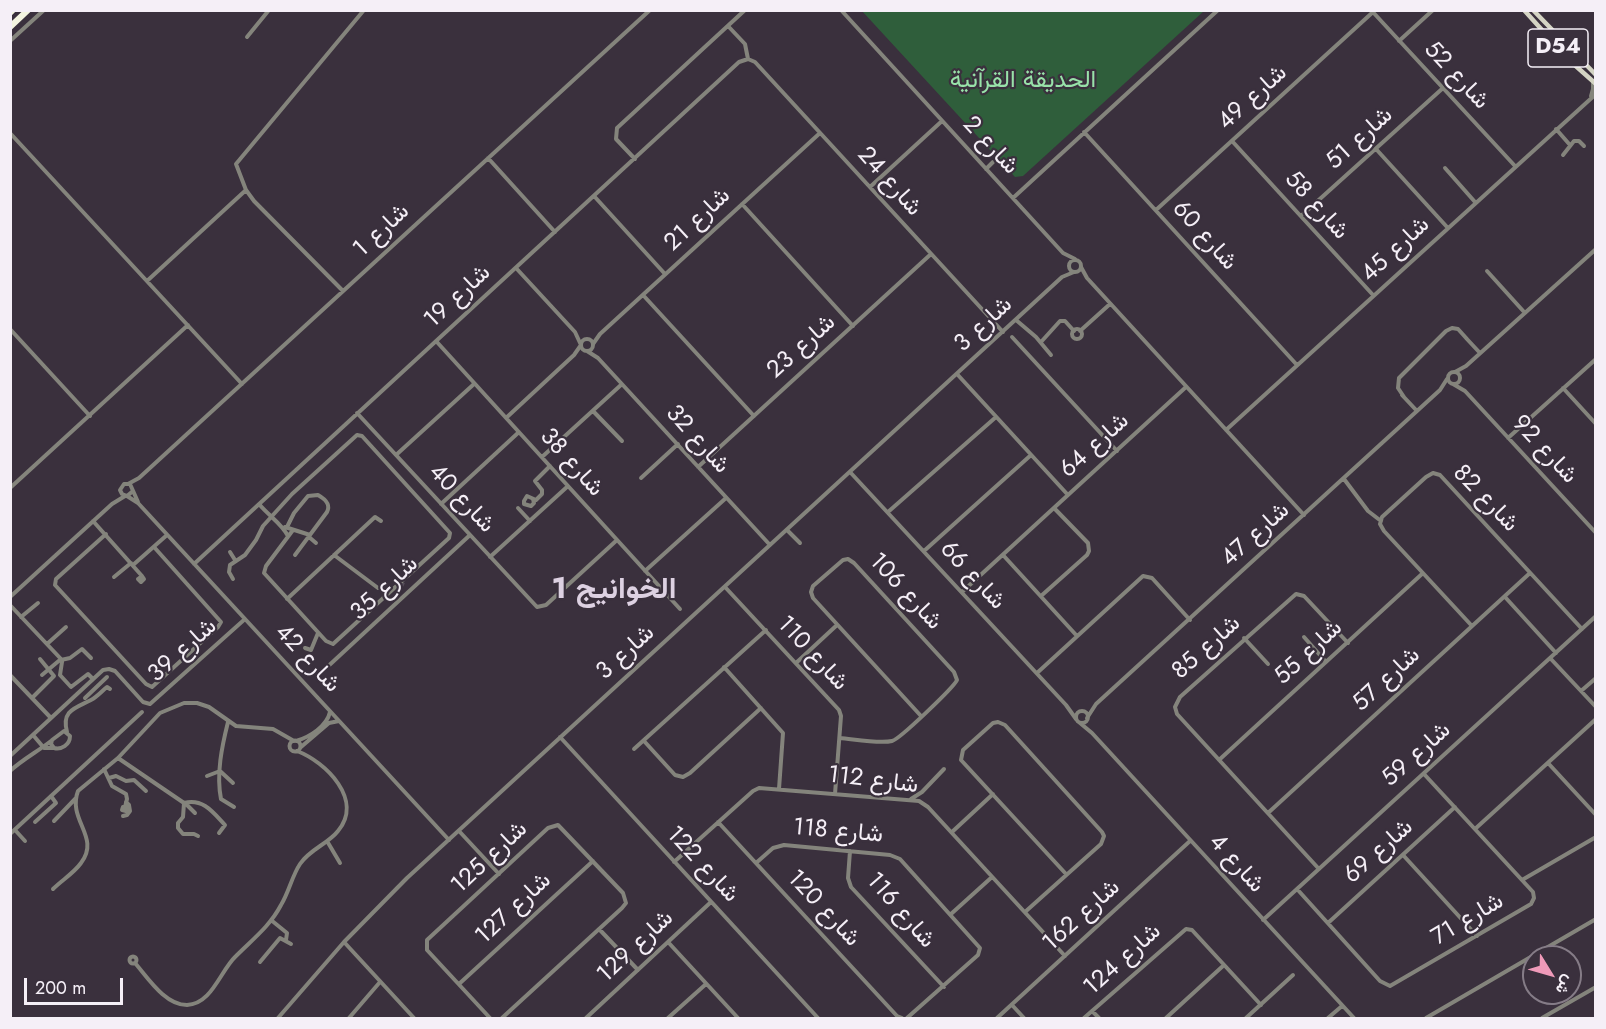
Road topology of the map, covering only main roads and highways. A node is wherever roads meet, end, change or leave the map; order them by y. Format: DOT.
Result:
graph roads {
  1 [pos="28,10"];
  2 [pos="1524,10"];
  3 [pos="1533,10"];
  4 [pos="10,27"];
  5 [pos="1554,43"];
  6 [pos="1576,57"];
  7 [pos="1595,79"];
  1 -- 4 [label="highway"];
  2 -- 5 [label="main road, D54"];
  3 -- 6 [label="main road, D54"];
  5 -- 6 [label="main road"];
  5 -- 7 [label="main road, D54"];
  6 -- 7 [label="main road, D54"];
}
